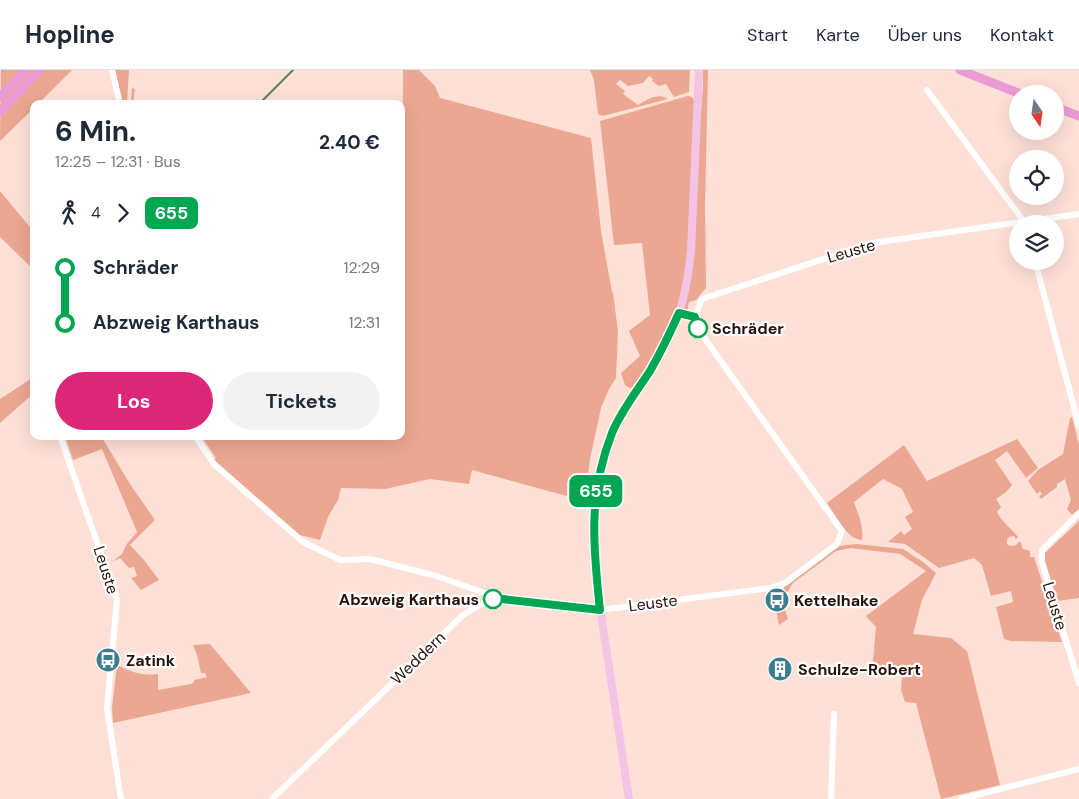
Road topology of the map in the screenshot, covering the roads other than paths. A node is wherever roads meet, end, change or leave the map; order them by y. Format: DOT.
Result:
graph roads {
  1 [pos="26,70"];
  2 [pos="40,70"];
  3 [pos="112,70"];
  4 [pos="699,70"];
  5 [pos="960,70"];
  6 [pos="1009,89"];
  7 [pos="927,90"];
  8 [pos="0,97"];
  9 [pos="119,100"];
  10 [pos="1064,110"];
  11 [pos="0,112"];
  12 [pos="1079,116"];
  13 [pos="1079,214"];
  14 [pos="1020,215"];
  15 [pos="1064,216"];
  16 [pos="1009,224"];
  17 [pos="1037,270"];
  18 [pos="679,313"];
  19 [pos="695,317"];
  20 [pos="1079,426"];
  21 [pos="61,440"];
  22 [pos="198,440"];
  23 [pos="1079,513"];
  24 [pos="782,585"];
  25 [pos="765,589"];
  26 [pos="493,599"];
  27 [pos="600,610"];
  28 [pos="1079,683"];
  29 [pos="834,714"];
  30 [pos="1079,769"];
  31 [pos="121,799"];
  32 [pos="272,799"];
  33 [pos="629,799"];
  34 [pos="831,799"];
  35 [pos="961,799"];
  1 -- 8 [label="highway"];
  2 -- 11 [label="highway"];
  3 -- 9 [label="street"];
  4 -- 18 [label="main road"];
  5 -- 6 [label="highway"];
  7 -- 14 [label="street"];
  10 -- 12 [label="highway"];
  13 -- 15 [label="street, Leuste"];
  16 -- 19 [label="street, Leuste"];
  17 -- 20 [label="street"];
  18 -- 19 [label="street"];
  18 -- 27 [label="main road"];
  19 -- 24 [label="street, Leuste"];
  21 -- 31 [label="street, Leuste"];
  22 -- 26 [label="street"];
  23 -- 28 [label="street, Leuste"];
  24 -- 25 [label="street, Leuste"];
  24 -- 25 [label="street, Leuste"];
  25 -- 27 [label="street, Leuste"];
  26 -- 27 [label="street, Weddern"];
  26 -- 32 [label="street, Weddern"];
  27 -- 33 [label="main road"];
  29 -- 34 [label="street"];
  30 -- 35 [label="street"];
}
